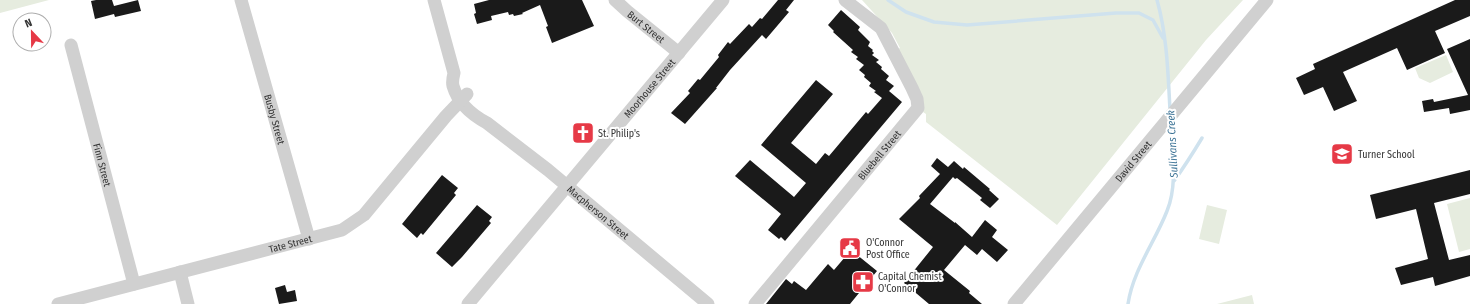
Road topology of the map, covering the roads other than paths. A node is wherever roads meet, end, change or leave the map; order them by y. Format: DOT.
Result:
graph roads {
  1 [pos="241,0"];
  2 [pos="434,0"];
  3 [pos="615,0"];
  4 [pos="723,0"];
  5 [pos="845,0"];
  6 [pos="1267,0"];
  7 [pos="71,45"];
  8 [pos="679,53"];
  9 [pos="464,97"];
  10 [pos="567,186"];
  11 [pos="309,239"];
  12 [pos="180,272"];
  13 [pos="134,284"];
  14 [pos="58,304"];
  15 [pos="188,304"];
  16 [pos="468,304"];
  17 [pos="708,304"];
  18 [pos="755,304"];
  19 [pos="1014,304"];
  1 -- 11 [label="street, Busby Street"];
  2 -- 9 [label="street, Macpherson Street"];
  3 -- 8 [label="street, Burt Street"];
  4 -- 8 [label="street, Moorhouse Street"];
  5 -- 18 [label="street, Bluebell Street"];
  6 -- 19 [label="street, David Street"];
  7 -- 13 [label="street, Finn Street"];
  8 -- 10 [label="street, Moorhouse Street"];
  9 -- 10 [label="street, Macpherson Street"];
  9 -- 11 [label="street, Tate Street"];
  10 -- 16 [label="street, Moorhouse Street"];
  10 -- 17 [label="street, Macpherson Street"];
  11 -- 12 [label="street, Tate Street"];
  12 -- 13 [label="street, Tate Street"];
  12 -- 15 [label="street"];
  13 -- 14 [label="street, Tate Street"];
}
